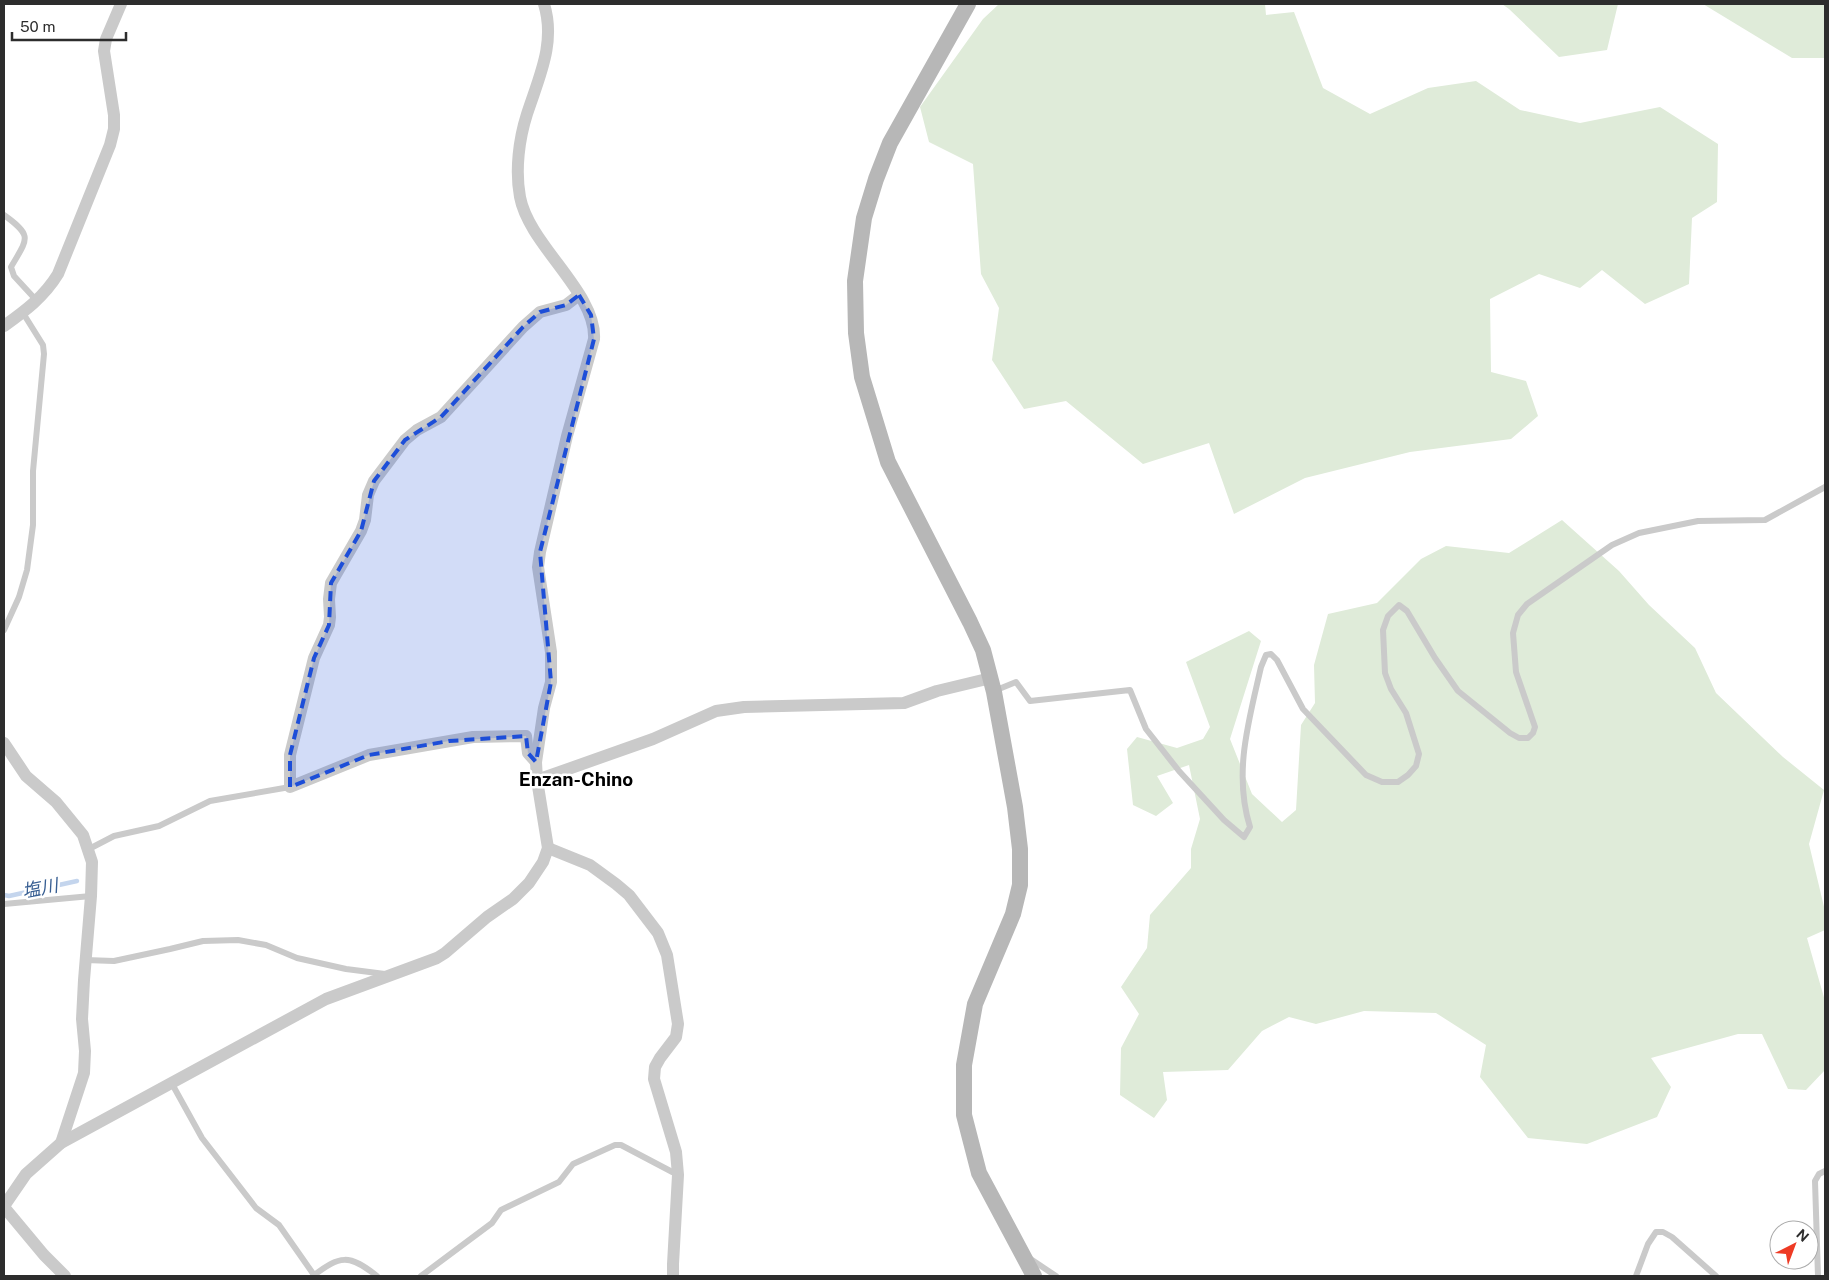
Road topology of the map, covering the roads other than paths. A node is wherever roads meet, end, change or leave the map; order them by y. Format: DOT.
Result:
graph roads {
  1 [pos="121,4"];
  2 [pos="544,4"];
  3 [pos="968,4"];
  4 [pos="4,215"];
  5 [pos="579,295"];
  6 [pos="37,301"];
  7 [pos="23,312"];
  8 [pos="4,326"];
  9 [pos="1825,487"];
  10 [pos="4,630"];
  11 [pos="992,685"];
  12 [pos="4,743"];
  13 [pos="536,762"];
  14 [pos="537,780"];
  15 [pos="290,786"];
  16 [pos="548,848"];
  17 [pos="89,849"];
  18 [pos="91,896"];
  19 [pos="4,904"];
  20 [pos="85,960"];
  21 [pos="391,975"];
  22 [pos="171,1082"];
  23 [pos="61,1143"];
  24 [pos="1825,1170"];
  25 [pos="678,1175"];
  26 [pos="4,1206"];
  27 [pos="1022,1253"];
  28 [pos="431,1274"];
  29 [pos="65,1276"];
  30 [pos="313,1276"];
  31 [pos="377,1276"];
  32 [pos="421,1276"];
  33 [pos="674,1276"];
  34 [pos="1034,1276"];
  35 [pos="1056,1276"];
  36 [pos="1636,1276"];
  37 [pos="1716,1276"];
  38 [pos="1818,1276"];
  1 -- 6 [label="street"];
  2 -- 5 [label="street"];
  3 -- 11 [label="street"];
  4 -- 6 [label="lane"];
  5 -- 13 [label="street"];
  5 -- 15 [label="street"];
  6 -- 7 [label="street"];
  7 -- 8 [label="street"];
  7 -- 10 [label="lane"];
  9 -- 11 [label="lane"];
  11 -- 14 [label="street"];
  11 -- 27 [label="street"];
  12 -- 17 [label="street"];
  13 -- 14 [label="street"];
  13 -- 15 [label="street"];
  14 -- 16 [label="street"];
  15 -- 17 [label="lane"];
  16 -- 21 [label="street"];
  16 -- 25 [label="street"];
  17 -- 18 [label="street"];
  18 -- 19 [label="lane"];
  18 -- 20 [label="street"];
  20 -- 21 [label="lane"];
  20 -- 23 [label="street"];
  21 -- 22 [label="street"];
  22 -- 23 [label="street"];
  22 -- 30 [label="lane"];
  23 -- 26 [label="street"];
  24 -- 38 [label="lane"];
  25 -- 28 [label="lane"];
  25 -- 33 [label="street"];
  26 -- 29 [label="street"];
  27 -- 34 [label="street"];
  27 -- 35 [label="lane"];
  28 -- 32 [label="lane"];
  30 -- 31 [label="lane"];
  36 -- 37 [label="lane"];
}
